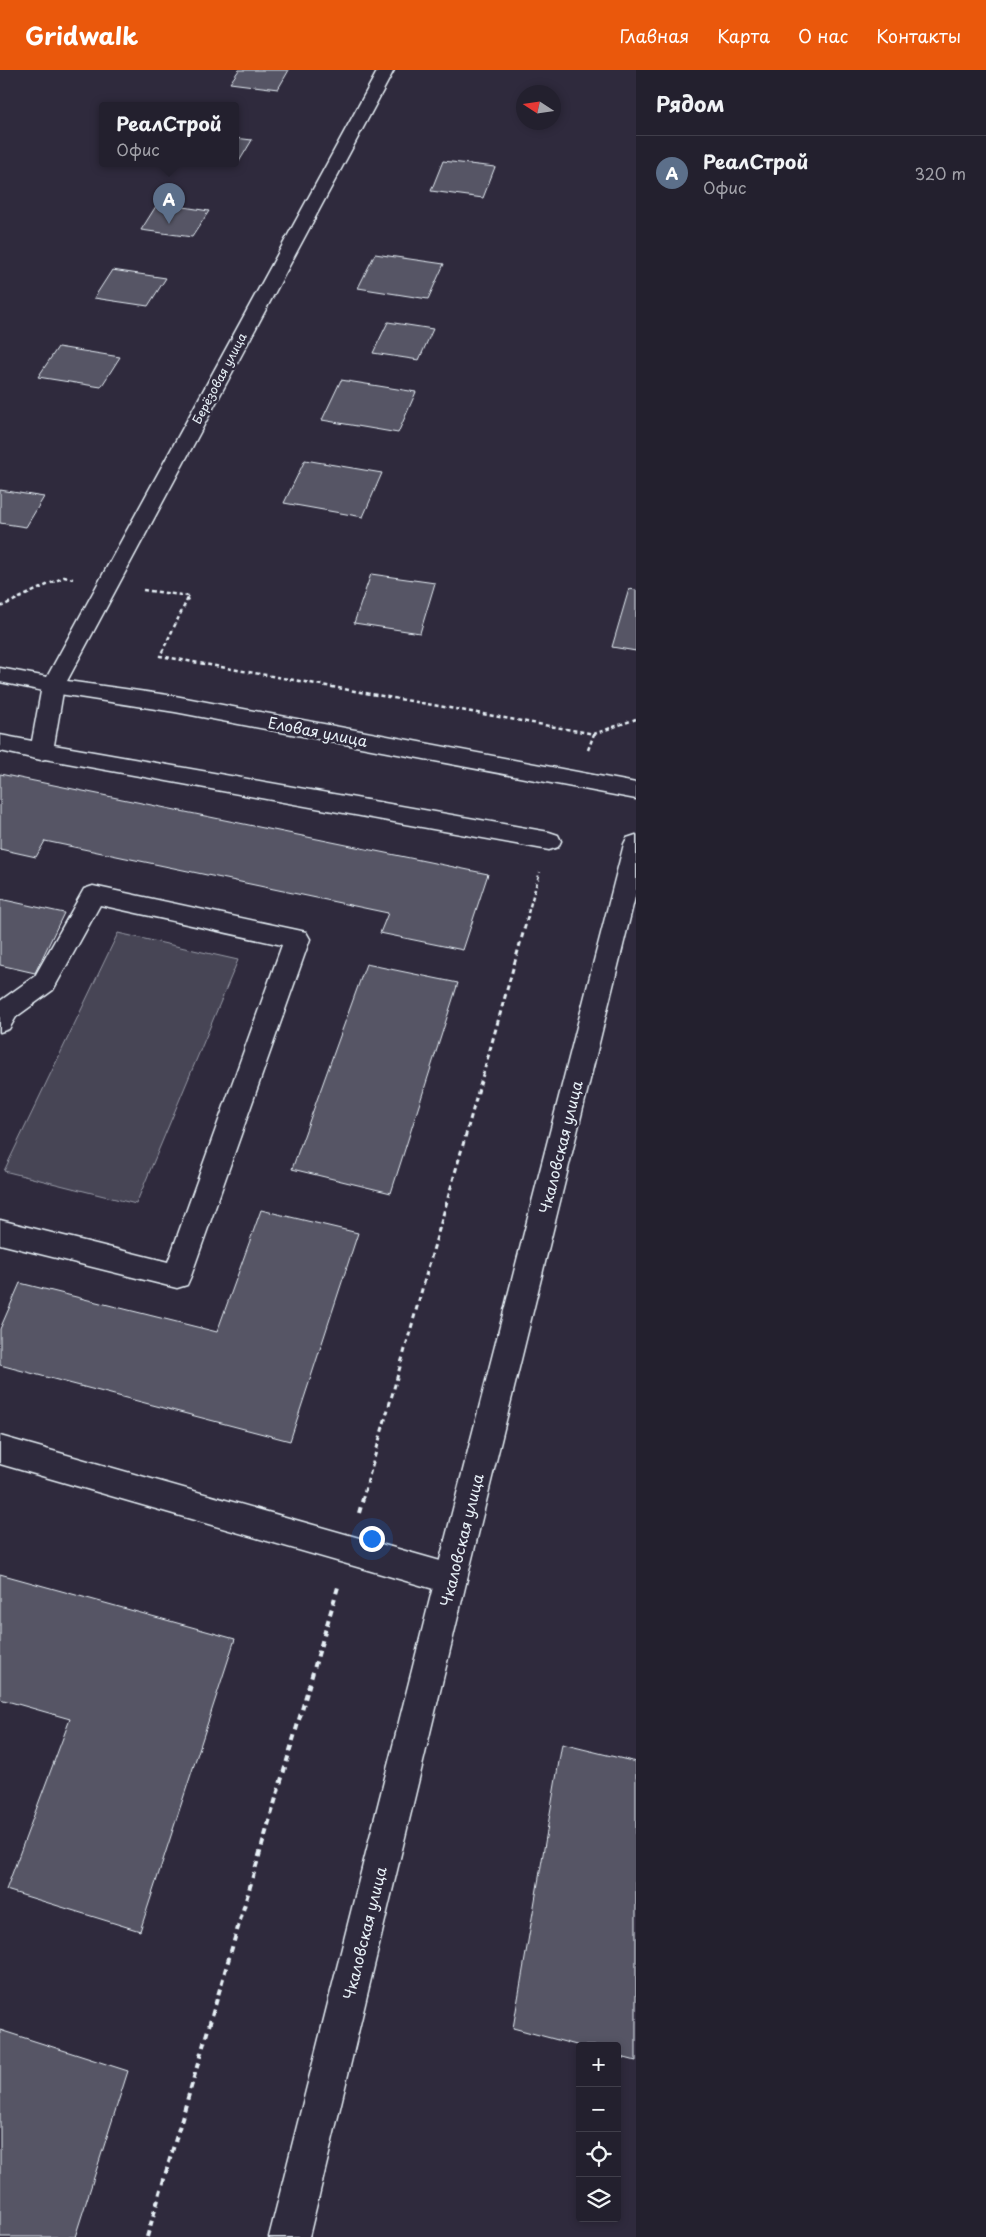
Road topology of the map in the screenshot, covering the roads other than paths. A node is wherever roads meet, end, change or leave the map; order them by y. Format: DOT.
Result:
graph roads {
  1 [pos="386,70"];
  2 [pos="0,675"];
  3 [pos="53,686"];
  4 [pos="0,743"];
  5 [pos="41,752"];
  6 [pos="636,791"];
  7 [pos="549,840"];
  8 [pos="636,844"];
  9 [pos="0,1022"];
  10 [pos="0,1232"];
  11 [pos="1,1452"];
  12 [pos="451,1580"];
  13 [pos="289,2237"];
  1 -- 3 [label="street, Берёзовая улица"];
  2 -- 3 [label="street, Еловая улица"];
  3 -- 5 [label="street, Берёзовая улица"];
  3 -- 6 [label="street, Еловая улица"];
  4 -- 5 [label="street"];
  5 -- 7 [label="street"];
  8 -- 12 [label="street, Чкаловская улица"];
  9 -- 10 [label="street"];
  11 -- 12 [label="street"];
  12 -- 13 [label="street, Чкаловская улица"];
}
